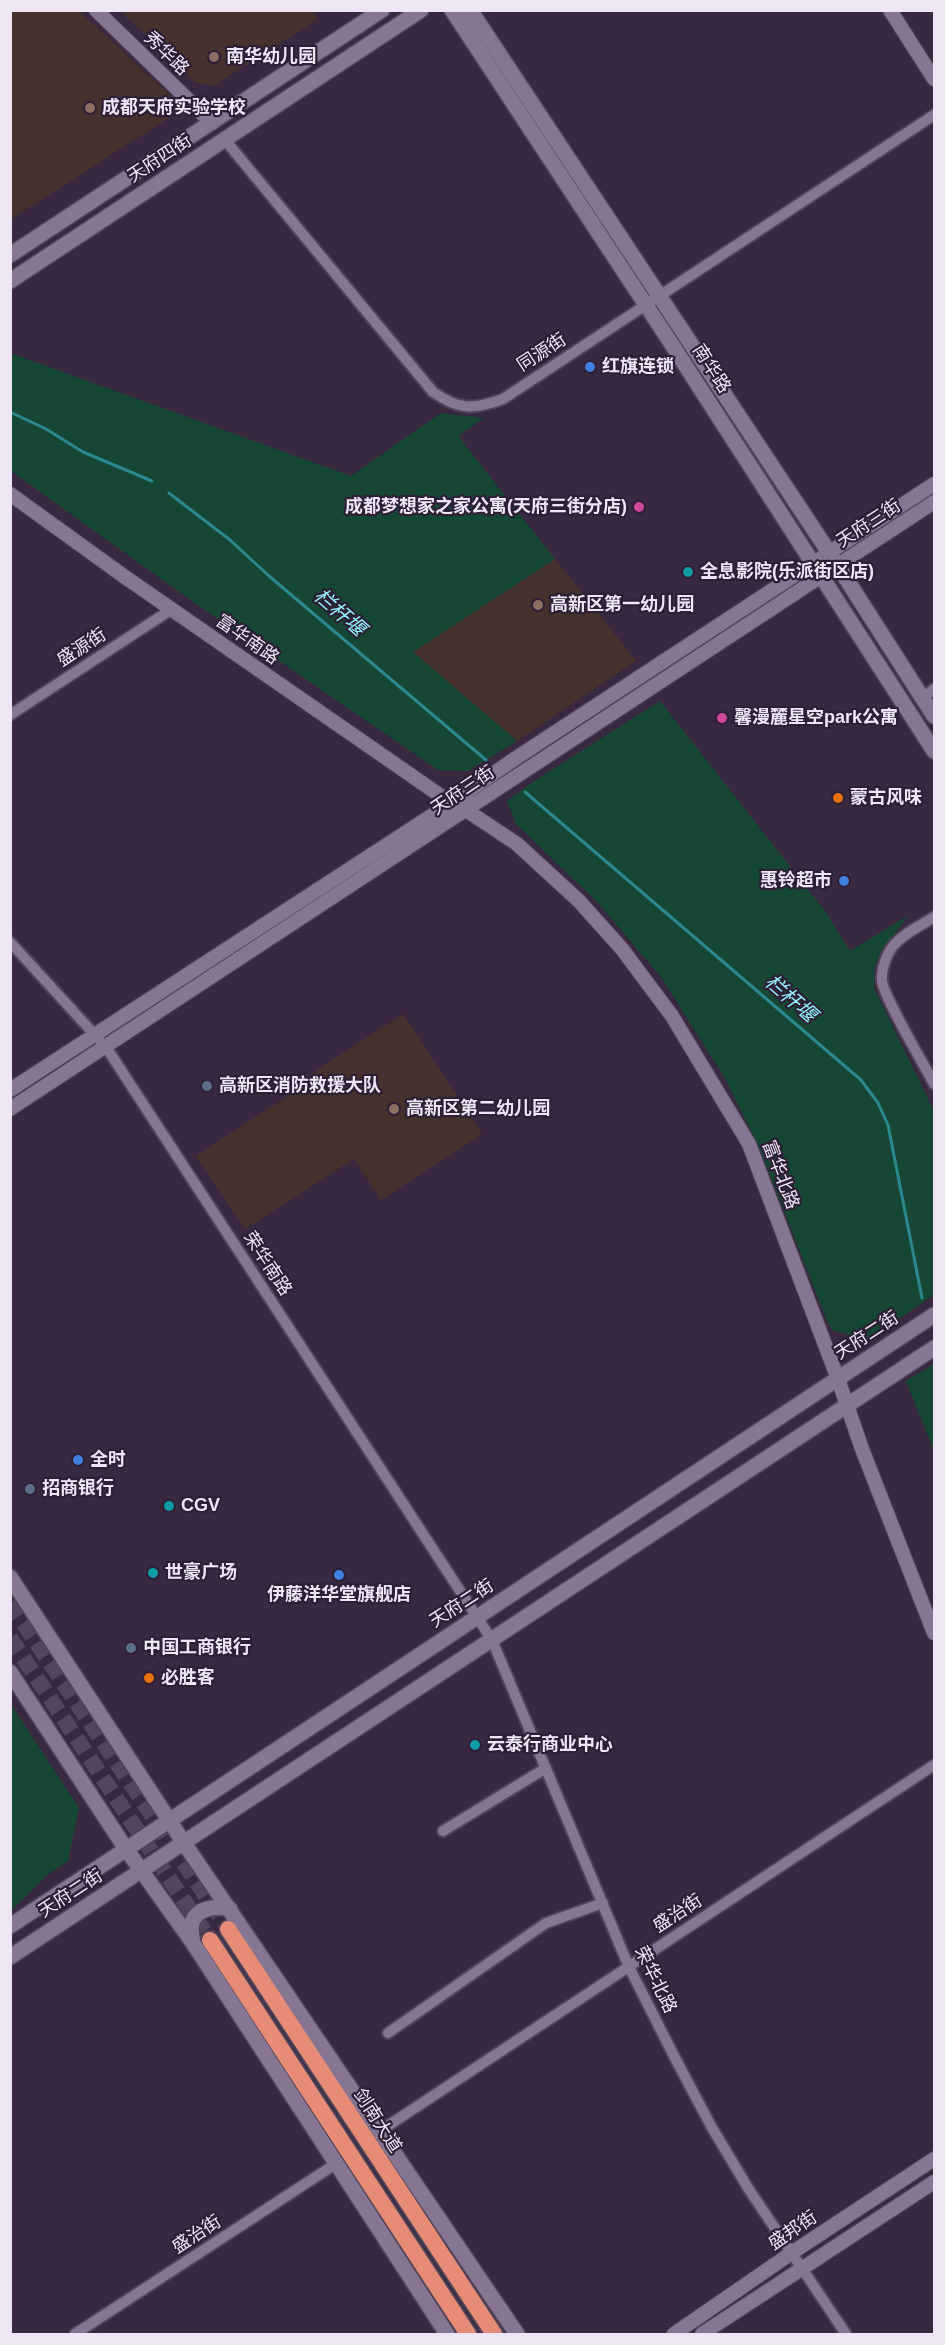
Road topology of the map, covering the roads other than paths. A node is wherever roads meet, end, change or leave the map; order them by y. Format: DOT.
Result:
graph roads {
  1 [pos="96,10"];
  2 [pos="382,10"];
  3 [pos="421,10"];
  4 [pos="452,10"];
  5 [pos="470,10"];
  6 [pos="890,10"];
  7 [pos="934,79"];
  8 [pos="934,115"];
  9 [pos="212,123"];
  10 [pos="225,140"];
  11 [pos="10,255"];
  12 [pos="10,281"];
  13 [pos="660,296"];
  14 [pos="646,305"];
  15 [pos="934,484"];
  16 [pos="10,494"];
  17 [pos="934,502"];
  18 [pos="833,560"];
  19 [pos="818,570"];
  20 [pos="172,609"];
  21 [pos="929,694"];
  22 [pos="10,715"];
  23 [pos="934,716"];
  24 [pos="934,751"];
  25 [pos="451,803"];
  26 [pos="466,810"];
  27 [pos="934,917"];
  28 [pos="10,942"];
  29 [pos="96,1034"];
  30 [pos="106,1047"];
  31 [pos="934,1084"];
  32 [pos="10,1090"];
  33 [pos="10,1109"];
  34 [pos="934,1316"];
  35 [pos="934,1348"];
  36 [pos="838,1379"];
  37 [pos="848,1405"];
  38 [pos="10,1577"];
  39 [pos="477,1617"];
  40 [pos="934,1633"];
  41 [pos="492,1640"];
  42 [pos="10,1672"];
  43 [pos="934,1765"];
  44 [pos="546,1768"];
  45 [pos="170,1821"];
  46 [pos="443,1831"];
  47 [pos="184,1843"];
  48 [pos="126,1850"];
  49 [pos="142,1870"];
  50 [pos="603,1903"];
  51 [pos="230,1909"];
  52 [pos="10,1926"];
  53 [pos="228,1929"];
  54 [pos="210,1940"];
  55 [pos="193,1943"];
  56 [pos="10,1957"];
  57 [pos="629,1967"];
  58 [pos="388,2033"];
  59 [pos="380,2131"];
  60 [pos="934,2159"];
  61 [pos="337,2163"];
  62 [pos="934,2182"];
  63 [pos="793,2252"];
  64 [pos="803,2268"];
  65 [pos="75,2334"];
  66 [pos="447,2334"];
  67 [pos="468,2334"];
  68 [pos="494,2334"];
  69 [pos="517,2334"];
  70 [pos="674,2334"];
  71 [pos="702,2334"];
  72 [pos="846,2334"];
  1 -- 9 [label="street, 秀华路"];
  2 -- 9 [label="main road, 天府四街"];
  3 -- 10 [label="main road, 天府四街"];
  4 -- 14 [label="main road, 南华路"];
  5 -- 13 [label="main road, 南华路"];
  6 -- 7 [label="street"];
  8 -- 13 [label="street, 同源街"];
  9 -- 11 [label="main road, 天府四街"];
  10 -- 12 [label="main road, 天府四街"];
  10 -- 14 [label="street, 同源街"];
  13 -- 14 [label="street, 同源街"];
  13 -- 18 [label="main road, 南华路"];
  14 -- 19 [label="main road, 南华路"];
  15 -- 18 [label="street, 天府三街"];
  16 -- 20 [label="street, 富华南路"];
  17 -- 18 [label="street, 天府三街"];
  18 -- 19 [label="street, 天府三街"];
  18 -- 21 [label="main road, 南华路"];
  19 -- 24 [label="main road, 南华路"];
  19 -- 25 [label="street, 天府三街"];
  19 -- 26 [label="street, 天府三街"];
  20 -- 22 [label="street, 盛源街"];
  20 -- 25 [label="street, 富华南路"];
  21 -- 23 [label="main road, 南华路"];
  25 -- 26 [label="street, 富华南路"];
  25 -- 29 [label="street, 天府三街"];
  26 -- 30 [label="street, 天府三街"];
  26 -- 36 [label="street, 富华北路"];
  27 -- 31 [label="street"];
  28 -- 29 [label="street, 荣华南路"];
  29 -- 30 [label="street, 荣华南路"];
  29 -- 32 [label="street, 天府三街"];
  30 -- 33 [label="street, 天府三街"];
  30 -- 39 [label="street, 荣华南路"];
  34 -- 36 [label="main road, 天府二街"];
  35 -- 37 [label="main road, 天府二街"];
  36 -- 37 [label="street, 富华北路"];
  36 -- 39 [label="main road, 天府二街"];
  37 -- 40 [label="street, 富华北路"];
  37 -- 41 [label="main road, 天府二街"];
  38 -- 45 [label="main road"];
  39 -- 41 [label="street, 荣华北路"];
  39 -- 45 [label="main road, 天府二街"];
  41 -- 44 [label="street, 荣华北路"];
  41 -- 47 [label="main road, 天府二街"];
  42 -- 48 [label="main road"];
  43 -- 57 [label="street, 盛治街"];
  44 -- 46 [label="street"];
  44 -- 50 [label="street, 荣华北路"];
  45 -- 47 [label="main road"];
  45 -- 48 [label="main road, 天府二街"];
  47 -- 49 [label="main road, 天府二街"];
  47 -- 51 [label="main road"];
  48 -- 49 [label="main road"];
  48 -- 52 [label="main road, 天府二街"];
  49 -- 55 [label="main road"];
  49 -- 56 [label="main road, 天府二街"];
  50 -- 57 [label="street, 荣华北路"];
  50 -- 58 [label="street"];
  51 -- 55 [label="main road"];
  51 -- 59 [label="main road"];
  53 -- 68 [label="highway, 剑南大道"];
  54 -- 67 [label="highway"];
  55 -- 61 [label="main road"];
  57 -- 59 [label="street, 盛治街"];
  57 -- 63 [label="street, 荣华北路"];
  59 -- 69 [label="main road"];
  60 -- 63 [label="street, 盛邦街"];
  61 -- 65 [label="street, 盛治街"];
  61 -- 66 [label="main road"];
  62 -- 64 [label="street, 盛邦街"];
  63 -- 64 [label="street, 荣华北路"];
  63 -- 70 [label="street, 盛邦街"];
  64 -- 71 [label="street, 盛邦街"];
  64 -- 72 [label="street, 荣华北路"];
}
